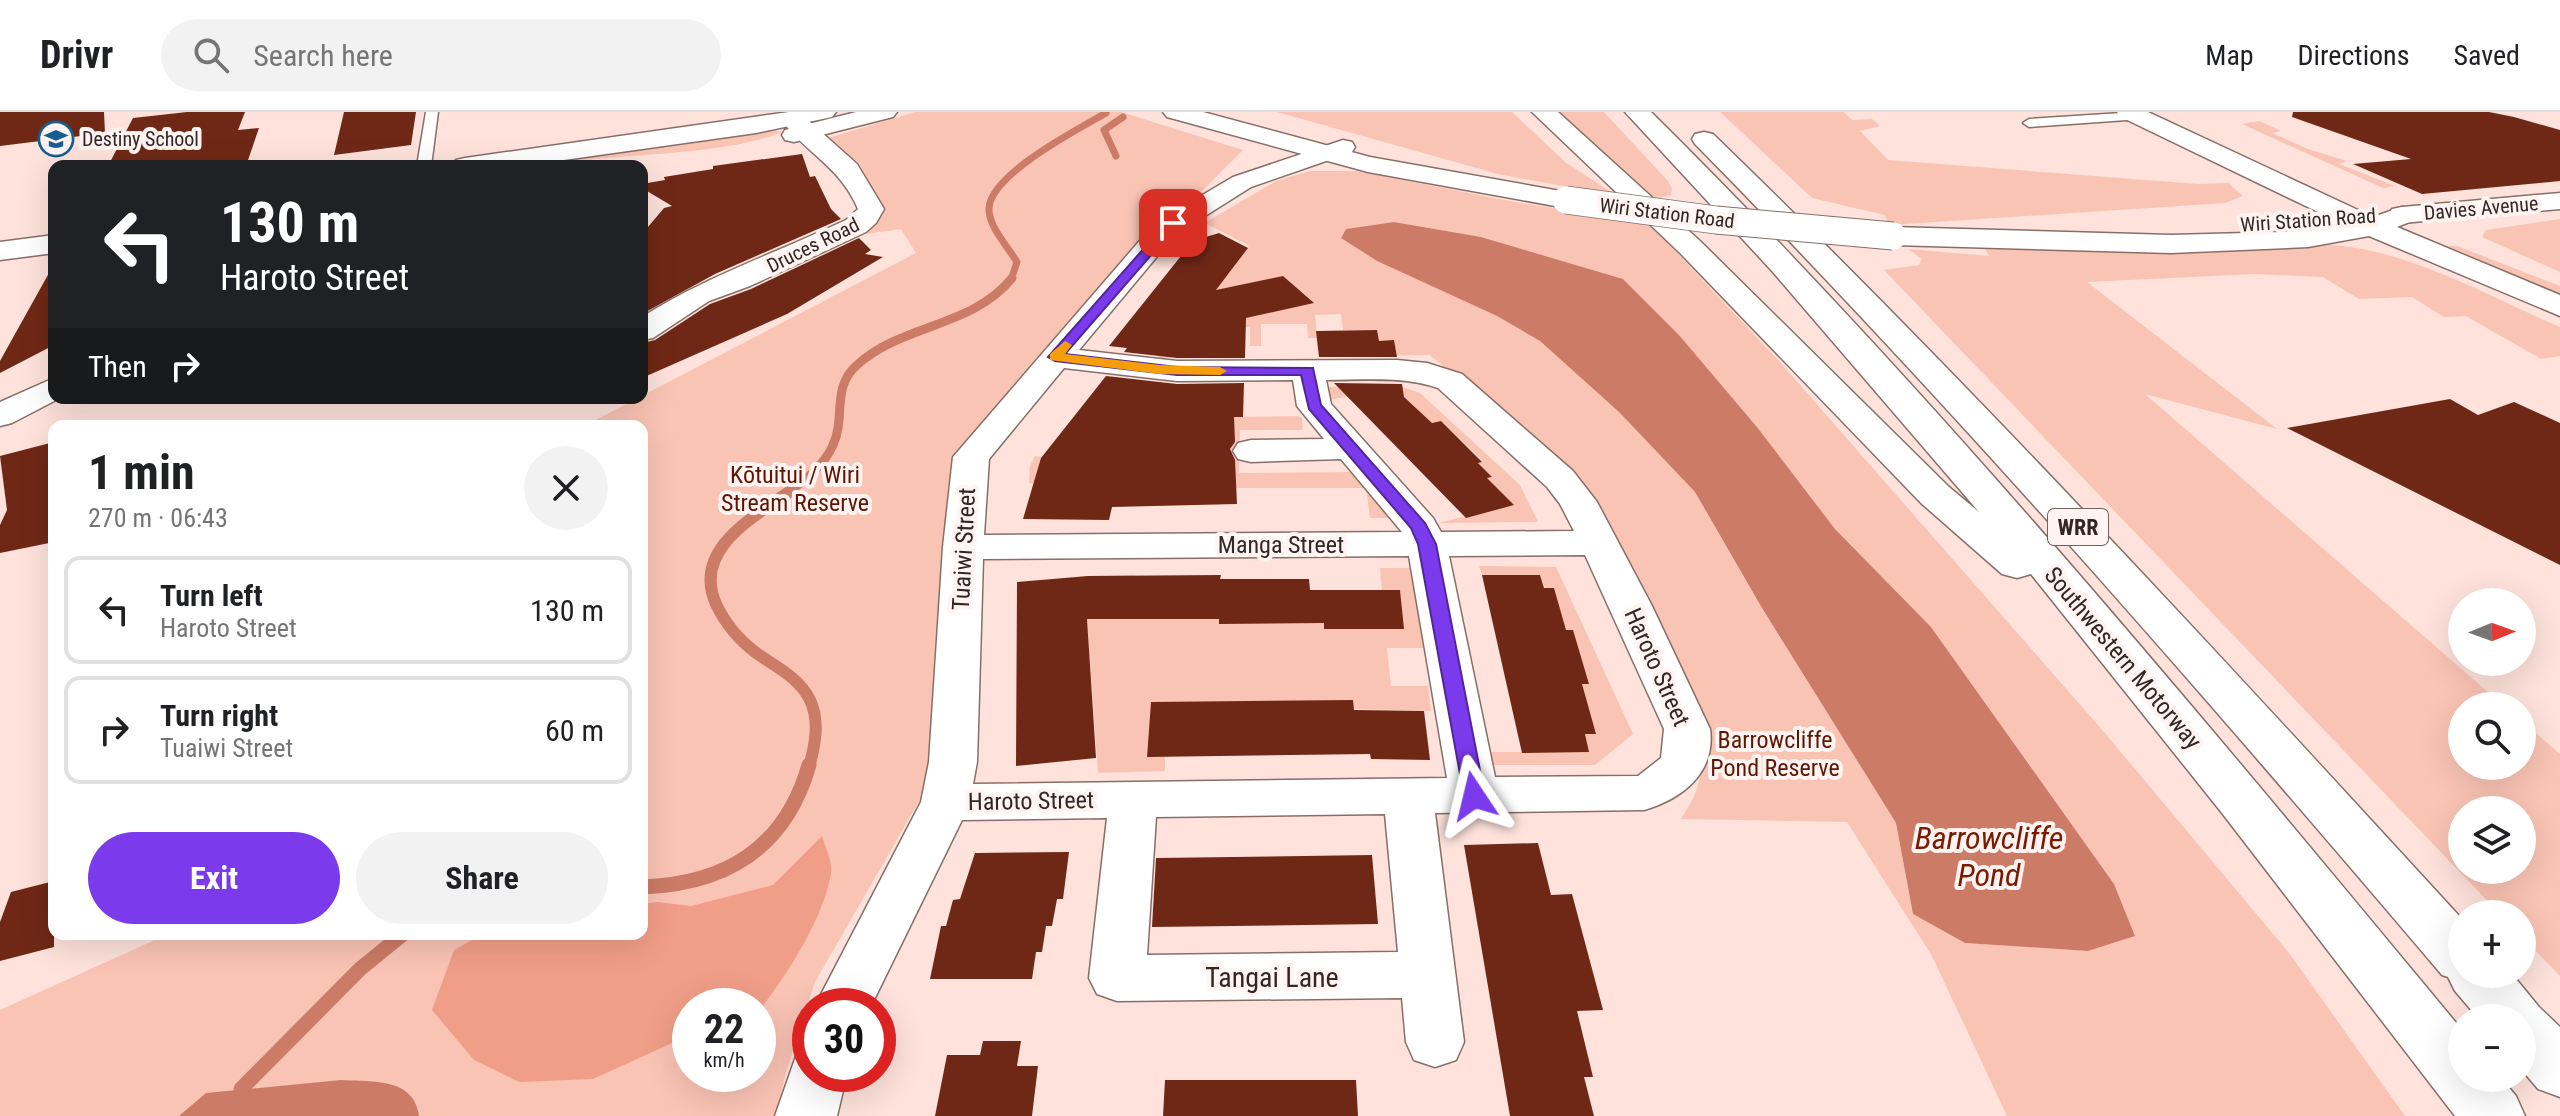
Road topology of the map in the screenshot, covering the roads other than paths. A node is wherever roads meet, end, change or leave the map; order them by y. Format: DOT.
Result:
graph roads {
  1 [pos="432,112"];
  2 [pos="885,112"];
  3 [pos="1175,112"];
  4 [pos="1218,112"];
  5 [pos="1544,112"];
  6 [pos="1637,112"];
  7 [pos="1676,112"];
  8 [pos="2084,112"];
  9 [pos="2175,112"];
  10 [pos="2133,114"];
  11 [pos="2098,119"];
  12 [pos="808,121"];
  13 [pos="2029,123"];
  14 [pos="1261,136"];
  15 [pos="1333,150"];
  16 [pos="425,160"];
  17 [pos="511,160"];
  18 [pos="643,160"];
  19 [pos="1242,182"];
  20 [pos="2560,201"];
  21 [pos="2345,215"];
  22 [pos="2402,215"];
  23 [pos="48,223"];
  24 [pos="2374,228"];
  25 [pos="0,230"];
  26 [pos="2027,241"];
  27 [pos="48,245"];
  28 [pos="0,251"];
  29 [pos="2560,280"];
  30 [pos="659,284"];
  31 [pos="698,295"];
  32 [pos="2560,306"];
  33 [pos="648,327"];
  34 [pos="1055,357"];
  35 [pos="1308,371"];
  36 [pos="48,391"];
  37 [pos="0,416"];
  38 [pos="1350,446"];
  39 [pos="1251,451"];
  40 [pos="1599,543"];
  41 [pos="1427,544"];
  42 [pos="963,547"];
  43 [pos="2117,649"];
  44 [pos="1474,796"];
  45 [pos="1408,797"];
  46 [pos="1133,800"];
  47 [pos="946,802"];
  48 [pos="2448,942"];
  49 [pos="1427,975"];
  50 [pos="852,988"];
  51 [pos="2488,988"];
  52 [pos="2502,1004"];
  53 [pos="1435,1042"];
  54 [pos="2536,1043"];
  55 [pos="2448,1058"];
  56 [pos="2560,1070"];
  57 [pos="812,1092"];
  58 [pos="2475,1092"];
  59 [pos="806,1116"];
  60 [pos="2493,1116"];
  1 -- 16 [label="lane"];
  2 -- 12 [label="main road"];
  3 -- 14 [label="main road, Wiri Station Road"];
  4 -- 15 [label="main road, Wiri Station Road"];
  5 -- 43 [label="main road"];
  6 -- 43 [label="main road, Southwestern Motorway / WRR"];
  7 -- 48 [label="main road, WRR"];
  8 -- 11 [label="lane"];
  9 -- 22 [label="main road"];
  10 -- 11 [label="lane"];
  10 -- 21 [label="main road"];
  11 -- 13 [label="lane"];
  12 -- 17 [label="main road"];
  12 -- 18 [label="main road"];
  12 -- 31 [label="street, Druces Road"];
  14 -- 15 [label="main road, Wiri Station Road"];
  14 -- 19 [label="street"];
  15 -- 19 [label="street, Tuaiwi Street"];
  15 -- 26 [label="main road, Wiri Station Road, bridge"];
  19 -- 34 [label="street, Tuaiwi Street"];
  20 -- 22 [label="main road, Davies Avenue"];
  21 -- 22 [label="main road, Wiri Station Road"];
  21 -- 24 [label="main road"];
  21 -- 26 [label="main road, Wiri Station Road"];
  22 -- 24 [label="main road, Wiri Station Road"];
  22 -- 29 [label="main road"];
  23 -- 25 [label="main road"];
  24 -- 26 [label="main road, Wiri Station Road"];
  24 -- 32 [label="main road"];
  27 -- 28 [label="main road"];
  30 -- 31 [label="street"];
  31 -- 33 [label="street, Druces Road"];
  34 -- 35 [label="street, Haroto Street"];
  34 -- 42 [label="street, Tuaiwi Street"];
  35 -- 38 [label="street"];
  35 -- 40 [label="street, Haroto Street"];
  36 -- 37 [label="street"];
  38 -- 39 [label="street"];
  38 -- 41 [label="street"];
  40 -- 41 [label="street, Manga Street"];
  40 -- 44 [label="street, Haroto Street"];
  41 -- 42 [label="street, Manga Street"];
  41 -- 44 [label="street"];
  42 -- 47 [label="street, Tuaiwi Street"];
  43 -- 55 [label="main road, Southwestern Motorway / WRR"];
  44 -- 45 [label="street, Haroto Street"];
  45 -- 46 [label="street, Haroto Street"];
  45 -- 49 [label="street"];
  46 -- 47 [label="street, Haroto Street"];
  46 -- 49 [label="street, Tangai Lane"];
  47 -- 50 [label="street, Tuaiwi Street"];
  49 -- 53 [label="street"];
  51 -- 52 [label="main road"];
  54 -- 56 [label="main road"];
  57 -- 59 [label="street"];
  58 -- 60 [label="main road, Southwestern Motorway / WRR"];
}
